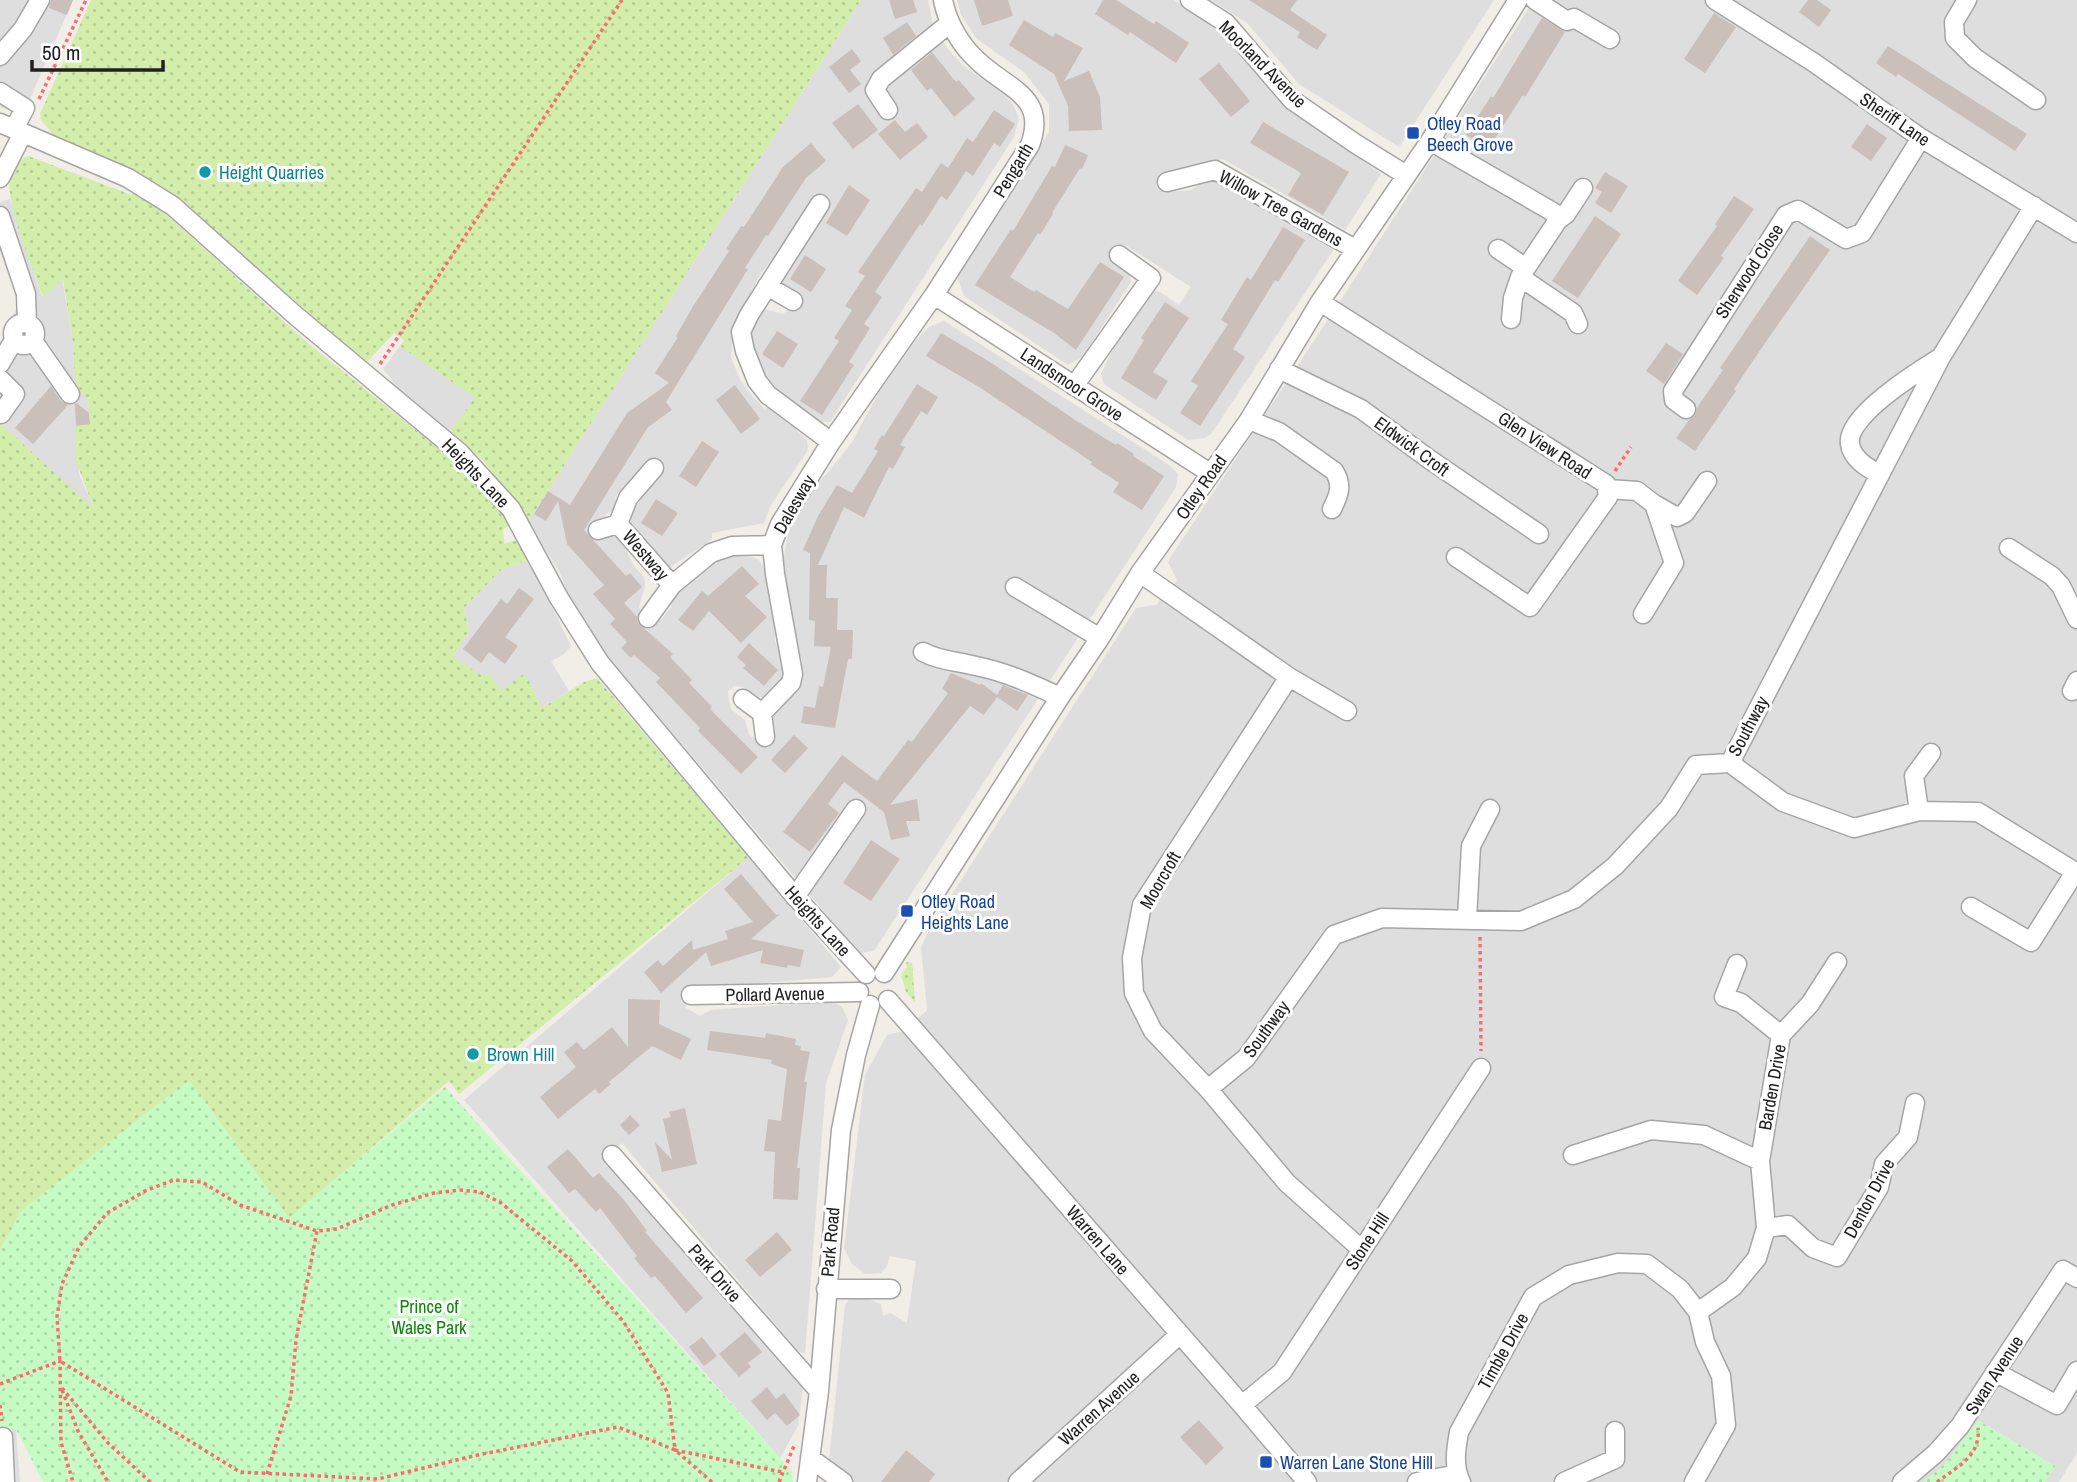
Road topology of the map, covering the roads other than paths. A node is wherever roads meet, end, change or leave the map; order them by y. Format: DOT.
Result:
graph roads {
  1 [pos="40,0"];
  2 [pos="943,0"];
  3 [pos="1190,0"];
  4 [pos="1518,0"];
  5 [pos="1535,0"];
  6 [pos="1715,0"];
  7 [pos="1967,0"];
  8 [pos="950,23"];
  9 [pos="1610,39"];
  10 [pos="0,56"];
  11 [pos="0,92"];
  12 [pos="2036,100"];
  13 [pos="888,110"];
  14 [pos="13,128"];
  15 [pos="1921,138"];
  16 [pos="1430,141"];
  17 [pos="1406,175"];
  18 [pos="0,178"];
  19 [pos="1167,183"];
  20 [pos="1583,188"];
  21 [pos="820,204"];
  22 [pos="2034,206"];
  23 [pos="0,216"];
  24 [pos="1558,220"];
  25 [pos="2077,233"];
  26 [pos="1355,249"];
  27 [pos="1498,250"];
  28 [pos="1119,255"];
  29 [pos="1523,272"];
  30 [pos="767,286"];
  31 [pos="934,295"];
  32 [pos="793,301"];
  33 [pos="1320,302"];
  34 [pos="1511,318"];
  35 [pos="27,323"];
  36 [pos="1578,324"];
  37 [pos="14,340"];
  38 [pos="33,341"];
  39 [pos="1941,357"];
  40 [pos="0,364"];
  41 [pos="1279,369"];
  42 [pos="0,379"];
  43 [pos="1074,386"];
  44 [pos="70,394"];
  45 [pos="1686,409"];
  46 [pos="1,414"];
  47 [pos="1249,420"];
  48 [pos="831,442"];
  49 [pos="654,468"];
  50 [pos="1210,473"];
  51 [pos="1880,475"];
  52 [pos="1707,481"];
  53 [pos="1607,487"];
  54 [pos="1654,504"];
  55 [pos="1332,509"];
  56 [pos="618,524"];
  57 [pos="598,530"];
  58 [pos="1539,534"];
  59 [pos="772,545"];
  60 [pos="2009,548"];
  61 [pos="1456,557"];
  62 [pos="1140,573"];
  63 [pos="672,585"];
  64 [pos="1015,587"];
  65 [pos="1643,614"];
  66 [pos="648,618"];
  67 [pos="2077,620"];
  68 [pos="1100,638"];
  69 [pos="923,652"];
  70 [pos="1289,677"];
  71 [pos="1059,696"];
  72 [pos="743,699"];
  73 [pos="1347,711"];
  74 [pos="762,713"];
  75 [pos="765,737"];
  76 [pos="1931,753"];
  77 [pos="1730,762"];
  78 [pos="856,809"];
  79 [pos="1490,809"];
  80 [pos="1919,811"];
  81 [pos="2076,872"];
  82 [pos="796,897"];
  83 [pos="1971,907"];
  84 [pos="1473,919"];
  85 [pos="1837,962"];
  86 [pos="1737,964"];
  87 [pos="875,974"];
  88 [pos="691,995"];
  89 [pos="864,998"];
  90 [pos="888,1000"];
  91 [pos="1781,1035"];
  92 [pos="1481,1068"];
  93 [pos="1208,1089"];
  94 [pos="1915,1103"];
  95 [pos="612,1155"];
  96 [pos="1573,1155"];
  97 [pos="1760,1161"];
  98 [pos="1766,1228"];
  99 [pos="1361,1249"];
  100 [pos="2077,1278"];
  101 [pos="826,1289"];
  102 [pos="891,1289"];
  103 [pos="1698,1312"];
  104 [pos="1180,1334"];
  105 [pos="2077,1371"];
  106 [pos="1996,1372"];
  107 [pos="818,1391"];
  108 [pos="1242,1405"];
  109 [pos="1615,1431"];
  110 [pos="3,1437"];
  111 [pos="810,1458"];
  112 [pos="1459,1478"];
  113 [pos="5,1482"];
  114 [pos="807,1482"];
  115 [pos="843,1482"];
  116 [pos="1018,1482"];
  117 [pos="1307,1482"];
  118 [pos="1417,1482"];
  119 [pos="1564,1482"];
  120 [pos="1694,1482"];
  121 [pos="1902,1482"];
  1 -- 10 [label="street"];
  2 -- 8 [label="street, Pengarth"];
  3 -- 17 [label="street, Moorland Avenue"];
  4 -- 16 [label="street, Otley Road"];
  5 -- 9 [label="street"];
  6 -- 15 [label="street, Sheriff Lane"];
  7 -- 12 [label="street"];
  8 -- 13 [label="street"];
  8 -- 31 [label="street, Pengarth"];
  11 -- 14 [label="street"];
  14 -- 18 [label="street"];
  14 -- 82 [label="street, Heights Lane"];
  15 -- 22 [label="street, Sheriff Lane"];
  15 -- 45 [label="street, Sherwood Close"];
  16 -- 17 [label="street, Otley Road"];
  16 -- 24 [label="street"];
  17 -- 26 [label="street, Otley Road"];
  19 -- 26 [label="street, Willow Tree Gardens"];
  20 -- 24 [label="street"];
  21 -- 30 [label="street"];
  22 -- 25 [label="street, Sheriff Lane"];
  22 -- 39 [label="street, Southway"];
  23 -- 35 [label="street"];
  24 -- 29 [label="street"];
  26 -- 33 [label="street, Otley Road"];
  27 -- 29 [label="street"];
  28 -- 43 [label="street"];
  29 -- 34 [label="street"];
  29 -- 36 [label="street"];
  30 -- 32 [label="street"];
  30 -- 48 [label="street"];
  31 -- 43 [label="street, Landsmoor Grove"];
  31 -- 48 [label="street, Dalesway"];
  33 -- 41 [label="street, Otley Road"];
  33 -- 53 [label="street, Glen View Road"];
  35 -- 37 [label="street"];
  35 -- 38 [label="street"];
  37 -- 38 [label="street"];
  37 -- 40 [label="street"];
  38 -- 44 [label="street"];
  39 -- 51 [label="street, Southway"];
  39 -- 51 [label="street, Southway"];
  41 -- 47 [label="street, Otley Road"];
  41 -- 58 [label="street, Eldwick Croft"];
  42 -- 46 [label="street"];
  43 -- 50 [label="street, Landsmoor Grove"];
  47 -- 50 [label="street, Otley Road"];
  47 -- 55 [label="street"];
  48 -- 59 [label="street, Dalesway"];
  49 -- 56 [label="street, Westway"];
  50 -- 62 [label="street, Otley Road"];
  51 -- 77 [label="street, Southway"];
  52 -- 54 [label="street"];
  53 -- 54 [label="street"];
  53 -- 61 [label="street, Glen View Road"];
  54 -- 65 [label="street"];
  56 -- 57 [label="street"];
  56 -- 63 [label="street, Westway"];
  59 -- 63 [label="street, Westway"];
  59 -- 74 [label="street, Dalesway"];
  60 -- 67 [label="street"];
  62 -- 68 [label="street, Otley Road"];
  62 -- 70 [label="street"];
  63 -- 66 [label="street"];
  64 -- 68 [label="street"];
  68 -- 71 [label="street, Otley Road"];
  69 -- 71 [label="street"];
  70 -- 73 [label="street"];
  70 -- 93 [label="street, Moorcroft"];
  71 -- 87 [label="street, Otley Road"];
  72 -- 74 [label="street"];
  74 -- 75 [label="street"];
  76 -- 80 [label="street"];
  77 -- 80 [label="street"];
  77 -- 84 [label="street, Southway"];
  78 -- 82 [label="street"];
  79 -- 84 [label="street"];
  80 -- 81 [label="street"];
  81 -- 83 [label="street"];
  82 -- 87 [label="street, Heights Lane"];
  84 -- 93 [label="street, Southway"];
  85 -- 91 [label="street"];
  86 -- 91 [label="street, Barden Drive"];
  87 -- 89 [label="street"];
  87 -- 90 [label="street"];
  88 -- 89 [label="street, Pollard Avenue"];
  89 -- 90 [label="street"];
  89 -- 101 [label="street, Park Road"];
  90 -- 104 [label="street, Warren Lane"];
  91 -- 97 [label="street, Barden Drive"];
  92 -- 99 [label="street, Stone Hill"];
  93 -- 99 [label="street, Moorcroft"];
  94 -- 98 [label="street, Denton Drive"];
  95 -- 107 [label="street, Park Drive"];
  96 -- 97 [label="street"];
  97 -- 98 [label="street, Barden Drive"];
  98 -- 103 [label="street, Barden Drive"];
  99 -- 108 [label="street, Stone Hill"];
  100 -- 106 [label="street, Swan Avenue"];
  101 -- 102 [label="street"];
  101 -- 107 [label="street, Park Road"];
  103 -- 112 [label="street, Timble Drive"];
  103 -- 120 [label="street, Timble Drive"];
  104 -- 108 [label="street, Warren Lane"];
  104 -- 116 [label="street, Warren Avenue"];
  105 -- 106 [label="street"];
  106 -- 121 [label="street, Swan Avenue"];
  107 -- 111 [label="street, Park Road"];
  108 -- 117 [label="street, Warren Lane"];
  109 -- 119 [label="street"];
  110 -- 113 [label="street"];
  111 -- 114 [label="street, Park Road"];
  111 -- 115 [label="street"];
  112 -- 118 [label="street"];
}
